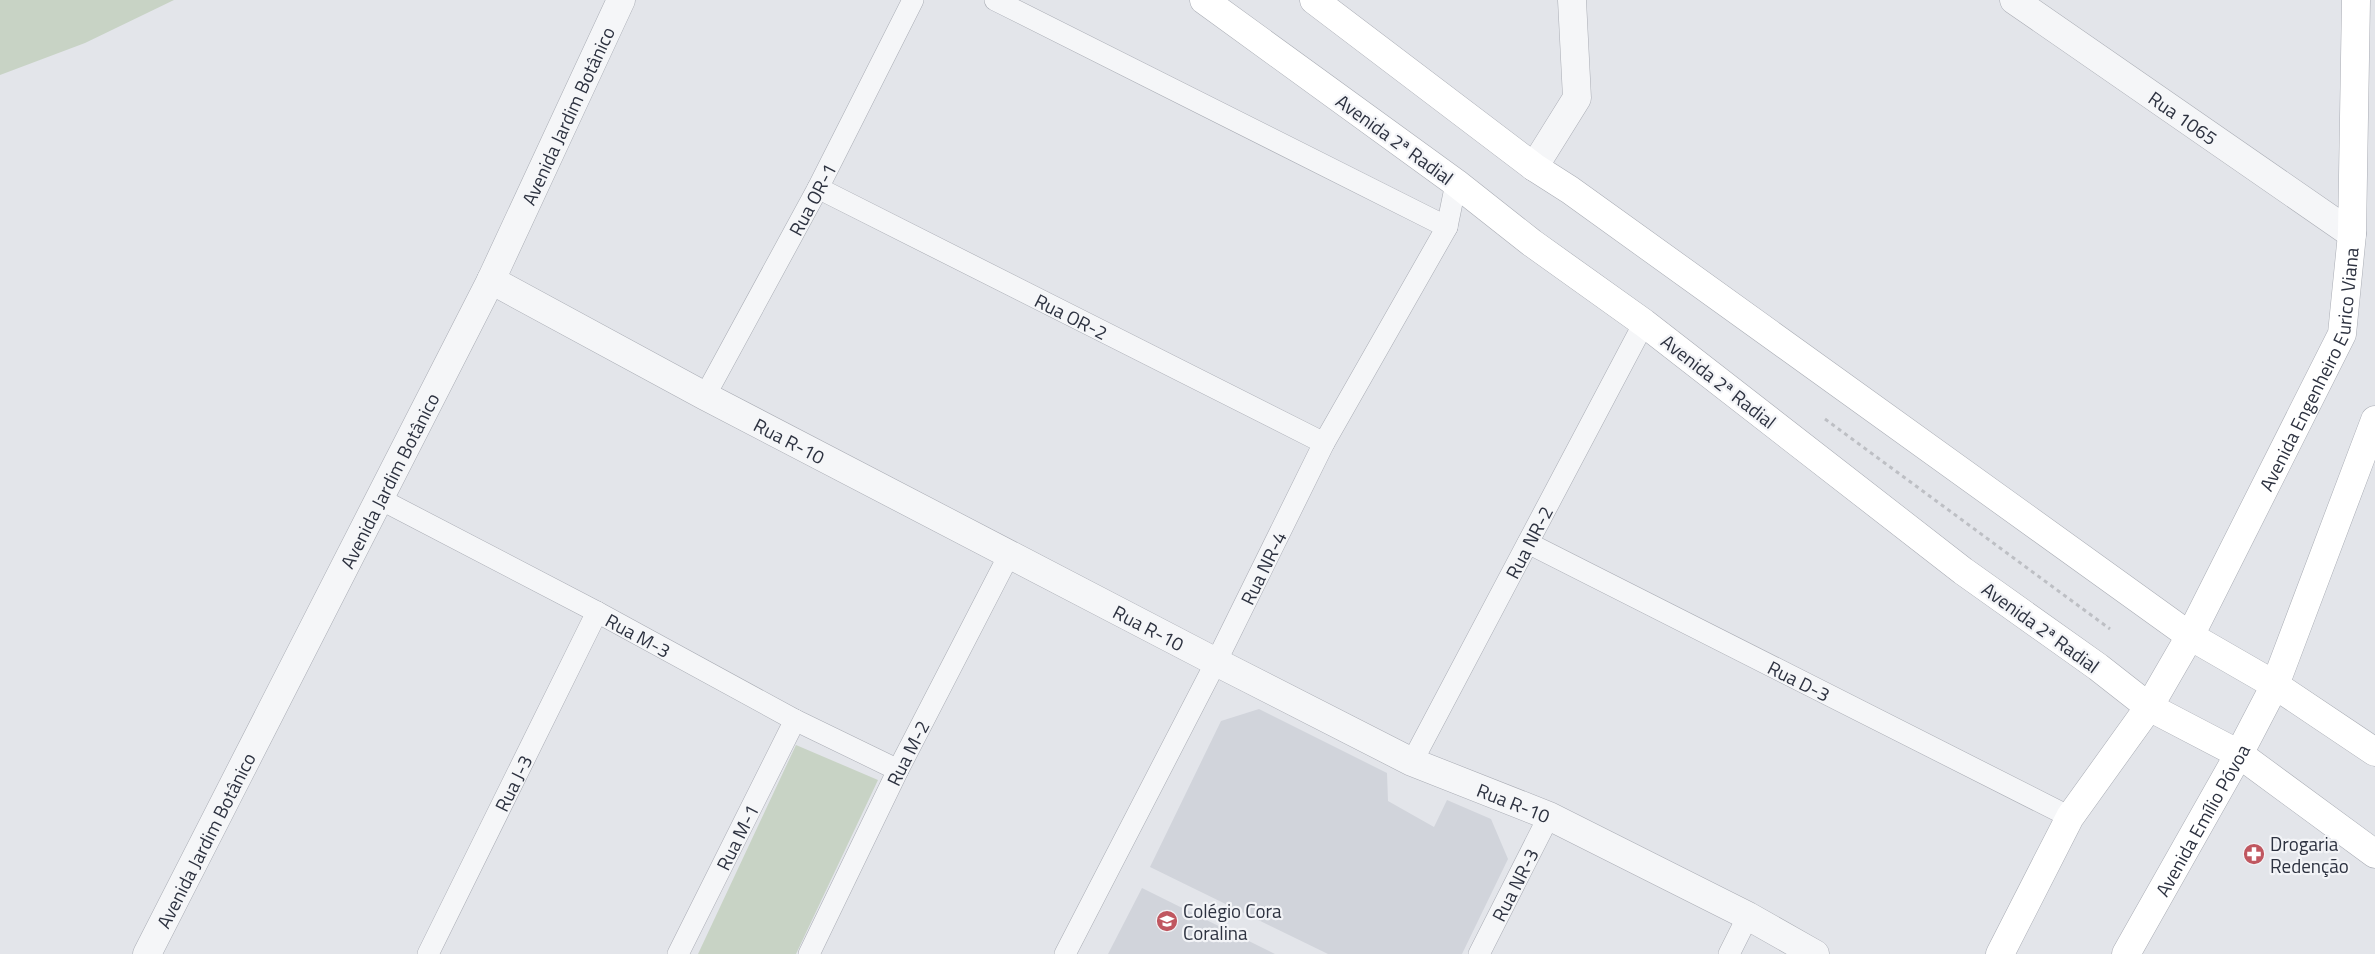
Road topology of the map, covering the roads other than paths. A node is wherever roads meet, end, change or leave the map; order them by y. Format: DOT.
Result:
graph roads {
  1 [pos="621,0"];
  2 [pos="913,0"];
  3 [pos="995,0"];
  4 [pos="1204,0"];
  5 [pos="1314,0"];
  6 [pos="1572,0"];
  7 [pos="2014,0"];
  8 [pos="2356,0"];
  9 [pos="1534,167"];
  10 [pos="1456,183"];
  11 [pos="818,188"];
  12 [pos="1447,226"];
  13 [pos="2352,234"];
  14 [pos="491,280"];
  15 [pos="1644,322"];
  16 [pos="705,396"];
  17 [pos="2375,420"];
  18 [pos="1324,443"];
  19 [pos="380,499"];
  20 [pos="1528,543"];
  21 [pos="1009,555"];
  22 [pos="598,612"];
  23 [pos="2190,636"];
  24 [pos="1216,662"];
  25 [pos="2275,685"];
  26 [pos="2149,707"];
  27 [pos="795,720"];
  28 [pos="2375,752"];
  29 [pos="2239,754"];
  30 [pos="1412,762"];
  31 [pos="898,770"];
  32 [pos="1549,816"];
  33 [pos="2070,817"];
  34 [pos="2375,854"];
  35 [pos="1748,916"];
  36 [pos="147,954"];
  37 [pos="428,954"];
  38 [pos="678,954"];
  39 [pos="809,954"];
  40 [pos="1064,954"];
  41 [pos="1479,954"];
  42 [pos="1729,954"];
  43 [pos="1815,954"];
  44 [pos="2000,954"];
  45 [pos="2126,954"];
  1 -- 14 [label="street, Avenida Jardim Botânico"];
  2 -- 11 [label="lane, Rua OR-1"];
  3 -- 12 [label="lane"];
  4 -- 10 [label="main road, Avenida 2ª Radial"];
  5 -- 9 [label="main road"];
  6 -- 9 [label="street"];
  7 -- 13 [label="street, Rua 1065"];
  8 -- 13 [label="main road, Avenida Engenheiro Eurico Viana"];
  9 -- 23 [label="main road"];
  10 -- 12 [label="lane, Rua NR-4"];
  10 -- 15 [label="main road, Avenida 2ª Radial"];
  11 -- 16 [label="lane, Rua OR-1"];
  11 -- 18 [label="lane, Rua OR-2"];
  12 -- 18 [label="lane, Rua NR-4"];
  13 -- 23 [label="main road, Avenida Engenheiro Eurico Viana"];
  14 -- 16 [label="street, Rua R-10"];
  14 -- 19 [label="street, Avenida Jardim Botânico"];
  15 -- 20 [label="lane, Rua NR-2"];
  15 -- 26 [label="main road, Avenida 2ª Radial"];
  16 -- 21 [label="street, Rua R-10"];
  17 -- 25 [label="main road"];
  18 -- 24 [label="lane, Rua NR-4"];
  19 -- 22 [label="lane, Rua M-3"];
  19 -- 36 [label="street, Avenida Jardim Botânico"];
  20 -- 30 [label="lane, Rua NR-2"];
  20 -- 33 [label="lane, Rua D-3"];
  21 -- 24 [label="street, Rua R-10"];
  21 -- 31 [label="lane, Rua M-2"];
  22 -- 27 [label="lane, Rua M-3"];
  22 -- 37 [label="lane, Rua J-3"];
  23 -- 25 [label="main road"];
  23 -- 26 [label="main road, Avenida Engenheiro Eurico Viana"];
  24 -- 30 [label="street, Rua R-10"];
  24 -- 40 [label="lane, Rua NR-4"];
  25 -- 28 [label="main road"];
  25 -- 29 [label="main road, Avenida Emílio Póvoa"];
  26 -- 29 [label="main road, Avenida 2ª Radial"];
  26 -- 33 [label="main road"];
  27 -- 31 [label="lane, Rua M-3"];
  27 -- 38 [label="lane, Rua M-1"];
  29 -- 34 [label="main road, Avenida 2ª Radial"];
  29 -- 45 [label="main road, Avenida Emílio Póvoa"];
  30 -- 32 [label="street, Rua R-10"];
  31 -- 39 [label="lane, Rua M-2"];
  32 -- 35 [label="street, Rua R-10"];
  32 -- 41 [label="lane, Rua NR-3"];
  33 -- 44 [label="main road"];
  35 -- 42 [label="lane"];
  35 -- 43 [label="street, Rua R-10"];
}
